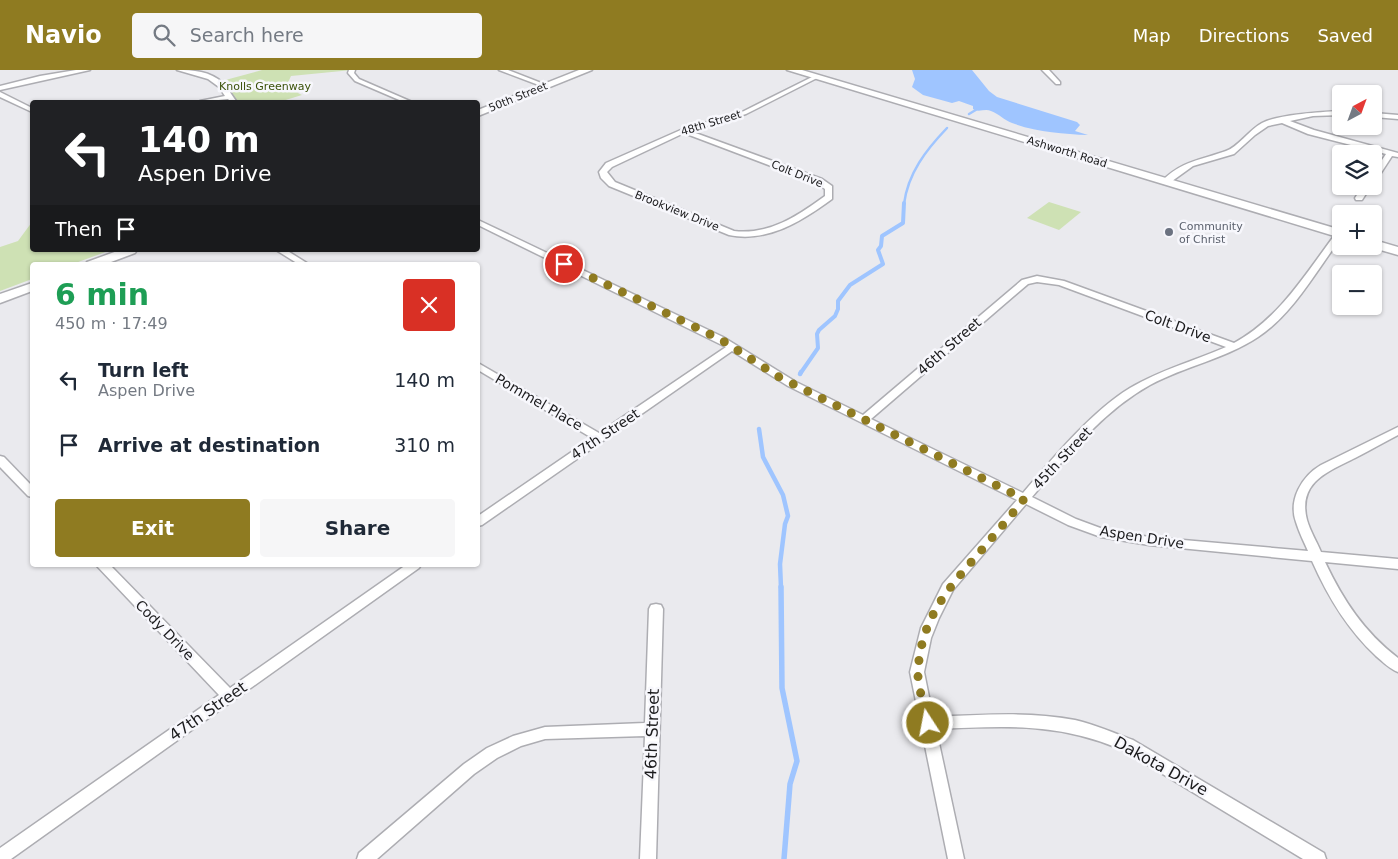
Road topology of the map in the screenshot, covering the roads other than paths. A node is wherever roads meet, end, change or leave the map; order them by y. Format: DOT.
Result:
graph roads {
  1 [pos="87,70"];
  2 [pos="180,70"];
  3 [pos="204,70"];
  4 [pos="352,70"];
  5 [pos="502,70"];
  6 [pos="587,70"];
  7 [pos="792,70"];
  8 [pos="1045,70"];
  9 [pos="196,73"];
  10 [pos="816,77"];
  11 [pos="1058,83"];
  12 [pos="546,86"];
  13 [pos="0,88"];
  14 [pos="0,94"];
  15 [pos="231,100"];
  16 [pos="404,100"];
  17 [pos="30,109"];
  18 [pos="480,112"];
  19 [pos="1332,113"];
  20 [pos="1382,116"];
  21 [pos="1398,117"];
  22 [pos="1281,120"];
  23 [pos="685,130"];
  24 [pos="1394,154"];
  25 [pos="605,167"];
  26 [pos="1382,168"];
  27 [pos="1165,182"];
  28 [pos="1361,195"];
  29 [pos="1359,198"];
  30 [pos="480,223"];
  31 [pos="1332,231"];
  32 [pos="764,234"];
  33 [pos="1332,245"];
  34 [pos="1382,247"];
  35 [pos="126,252"];
  36 [pos="283,252"];
  37 [pos="1398,252"];
  38 [pos="99,262"];
  39 [pos="301,262"];
  40 [pos="1037,279"];
  41 [pos="30,288"];
  42 [pos="0,299"];
  43 [pos="733,346"];
  44 [pos="1233,346"];
  45 [pos="480,367"];
  46 [pos="864,419"];
  47 [pos="1398,430"];
  48 [pos="600,438"];
  49 [pos="0,460"];
  50 [pos="30,491"];
  51 [pos="1024,499"];
  52 [pos="480,521"];
  53 [pos="1317,556"];
  54 [pos="1398,564"];
  55 [pos="104,567"];
  56 [pos="412,567"];
  57 [pos="656,609"];
  58 [pos="1398,666"];
  59 [pos="229,696"];
  60 [pos="928,723"];
  61 [pos="652,729"];
  62 [pos="0,857"];
  63 [pos="365,859"];
  64 [pos="648,859"];
  65 [pos="956,859"];
  66 [pos="1318,859"];
  1 -- 13 [label="street"];
  2 -- 9 [label="street"];
  3 -- 9 [label="street"];
  4 -- 16 [label="street"];
  5 -- 12 [label="street"];
  6 -- 12 [label="main road, 50th Street"];
  7 -- 10 [label="main road, Ashworth Road"];
  8 -- 11 [label="street"];
  9 -- 15 [label="street"];
  10 -- 23 [label="street, 48th Street"];
  10 -- 27 [label="main road, Ashworth Road"];
  12 -- 18 [label="main road, 50th Street"];
  14 -- 17 [label="street"];
  19 -- 22 [label="street"];
  20 -- 21 [label="street"];
  22 -- 24 [label="street"];
  22 -- 27 [label="street"];
  23 -- 25 [label="street, 48th Street"];
  23 -- 32 [label="street, Colt Drive"];
  24 -- 26 [label="street"];
  25 -- 32 [label="street, Brookview Drive"];
  27 -- 31 [label="main road, Ashworth Road"];
  28 -- 29 [label="street"];
  30 -- 43 [label="street, Aspen Drive"];
  33 -- 44 [label="street, 45th Street"];
  34 -- 37 [label="main road"];
  35 -- 38 [label="main road"];
  36 -- 39 [label="street"];
  40 -- 44 [label="street, Colt Drive"];
  40 -- 46 [label="street, 46th Street"];
  41 -- 42 [label="main road"];
  43 -- 46 [label="street, Aspen Drive"];
  43 -- 48 [label="street, 47th Street"];
  44 -- 51 [label="street, 45th Street"];
  45 -- 48 [label="street, Pommel Place"];
  46 -- 51 [label="street, Aspen Drive"];
  47 -- 53 [label="street"];
  48 -- 52 [label="street, 47th Street"];
  49 -- 50 [label="street"];
  51 -- 53 [label="street, Aspen Drive"];
  51 -- 60 [label="street, 45th Street"];
  53 -- 54 [label="street, Aspen Drive"];
  53 -- 58 [label="street"];
  55 -- 59 [label="street, Cody Drive"];
  56 -- 59 [label="street, 47th Street"];
  57 -- 61 [label="street, 46th Street"];
  59 -- 62 [label="street, 47th Street"];
  60 -- 65 [label="street, 45th Street"];
  60 -- 66 [label="street, Dakota Drive"];
  61 -- 63 [label="street"];
  61 -- 64 [label="street, 46th Street"];
}
